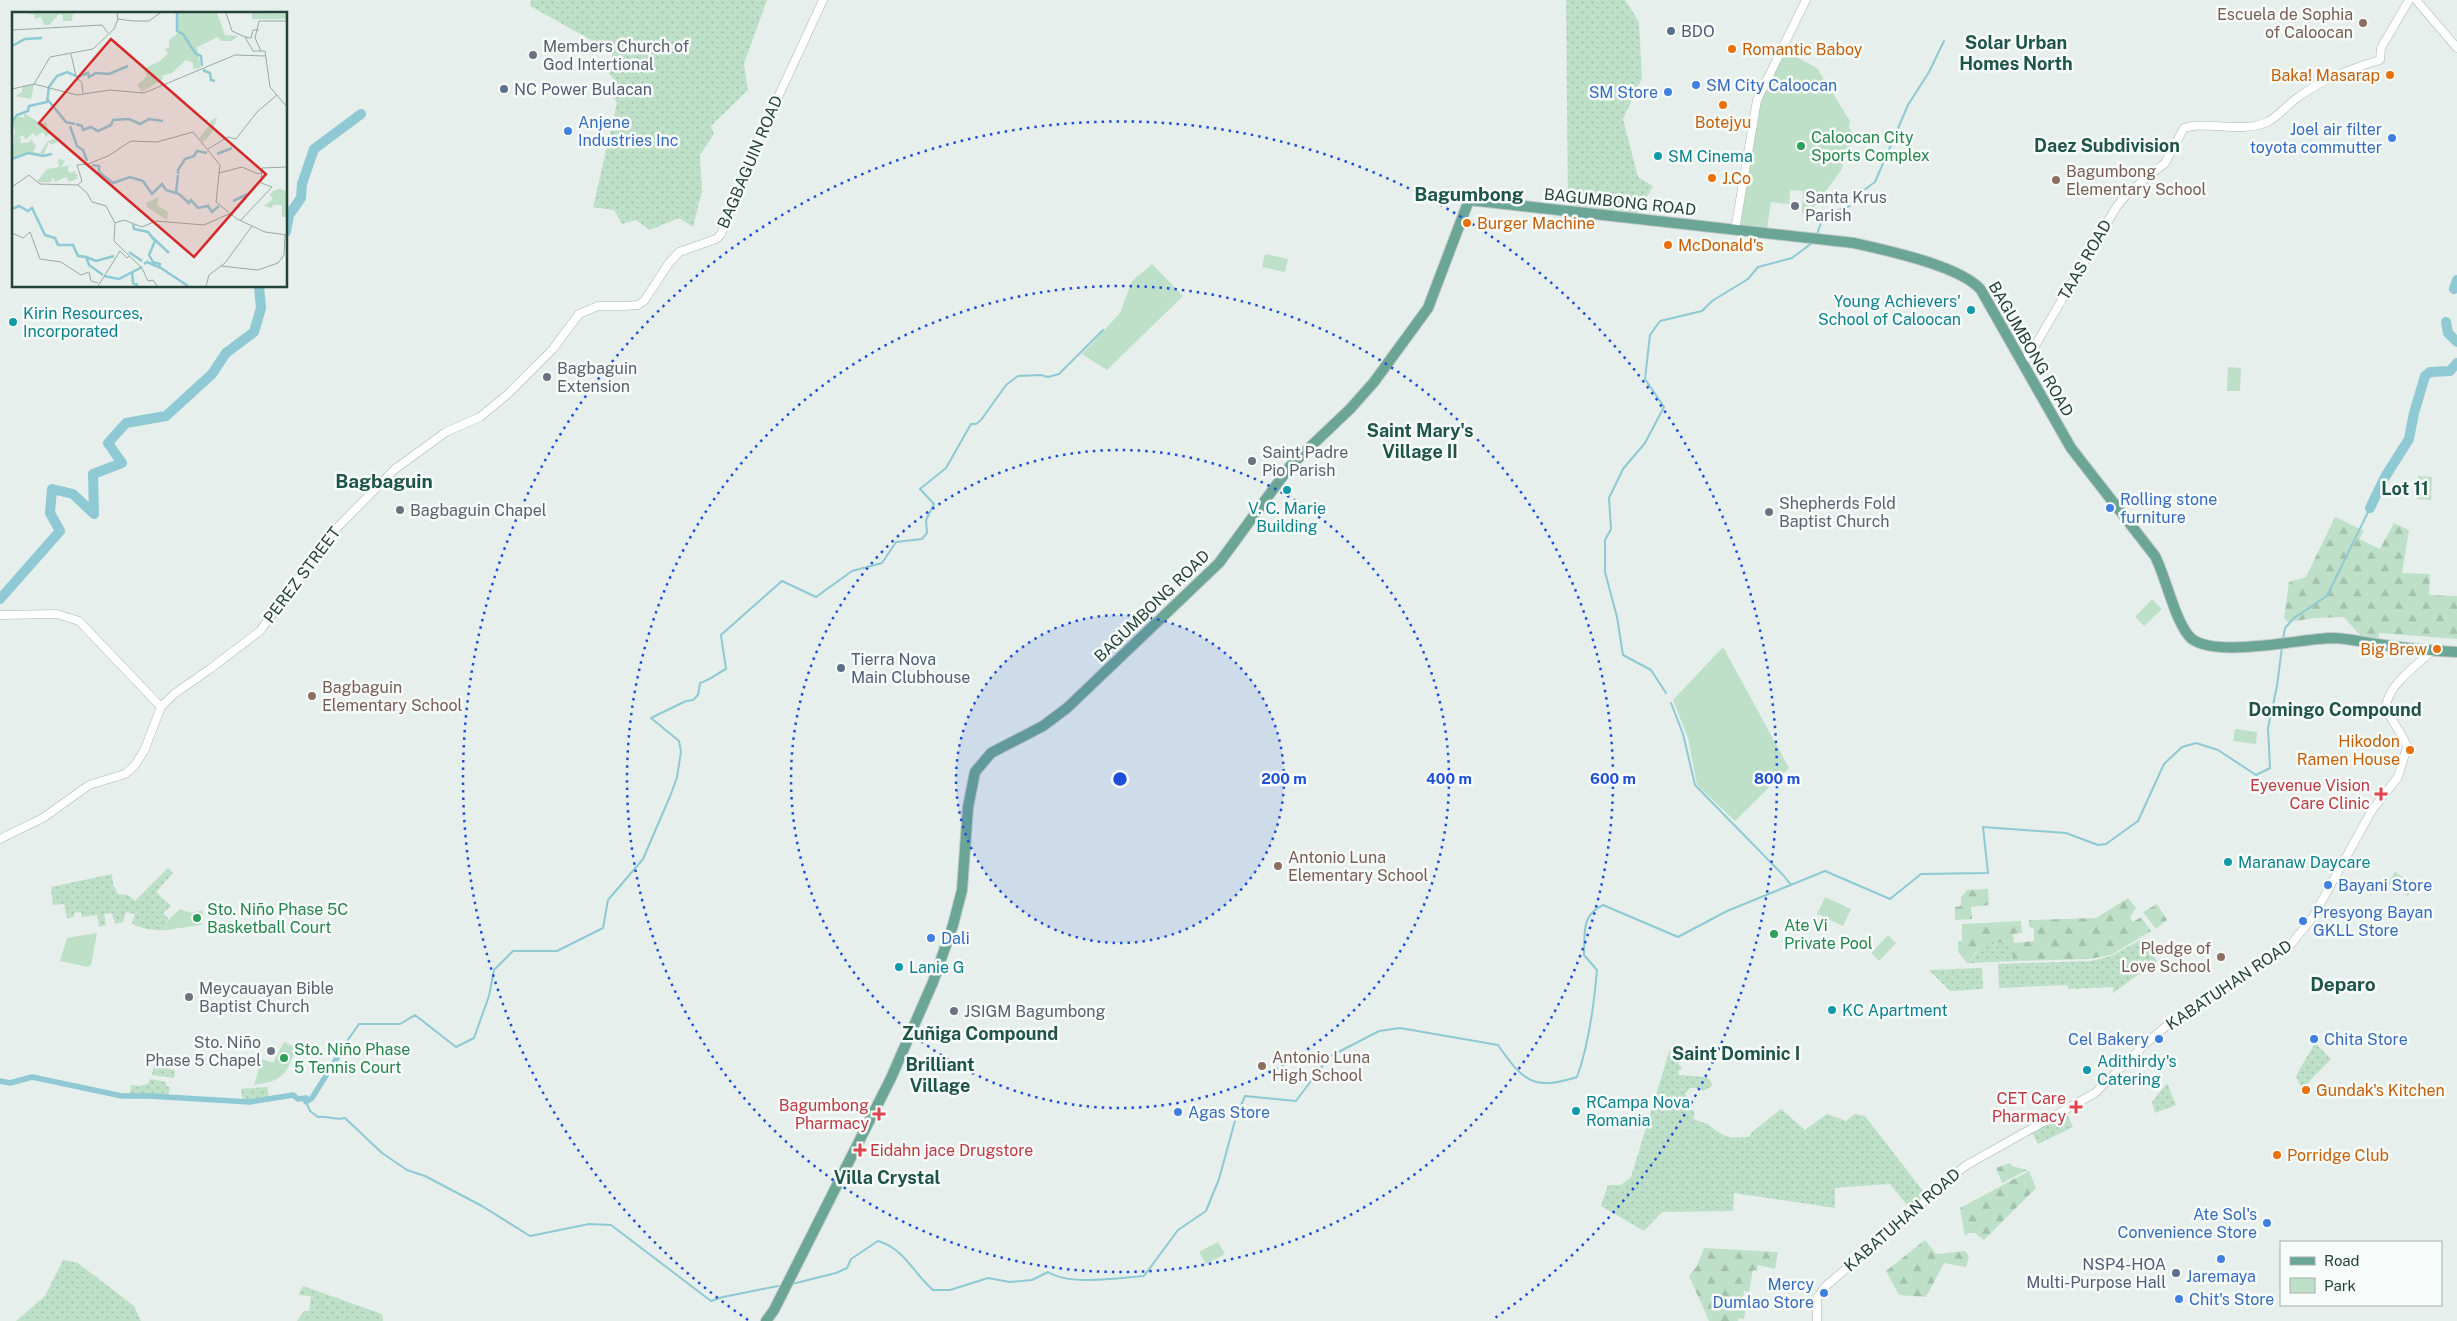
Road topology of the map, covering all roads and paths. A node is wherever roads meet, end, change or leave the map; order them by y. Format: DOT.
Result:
graph roads {
  1 [pos="823,0"];
  2 [pos="1806,0"];
  3 [pos="2409,0"];
  4 [pos="2416,0"];
  5 [pos="2457,48"];
  6 [pos="1735,230"];
  7 [pos="2022,364"];
  8 [pos="509,393"];
  9 [pos="0,615"];
  10 [pos="2432,651"];
  11 [pos="2457,652"];
  12 [pos="161,707"];
  13 [pos="0,839"];
  14 [pos="766,1321"];
  15 [pos="1816,1321"];
  1 -- 8 [label="street, BAGBAGUIN ROAD"];
  2 -- 6 [label="street"];
  3 -- 7 [label="street, TAAS ROAD"];
  4 -- 5 [label="street"];
  6 -- 7 [label="main road, BAGUMBONG ROAD"];
  6 -- 14 [label="main road, BAGUMBONG ROAD"];
  7 -- 10 [label="main road, BAGUMBONG ROAD"];
  8 -- 12 [label="street, PEREZ STREET"];
  9 -- 12 [label="street"];
  10 -- 11 [label="main road, BAGUMBONG ROAD"];
  10 -- 15 [label="street, KABATUHAN ROAD"];
  12 -- 13 [label="street"];
}
